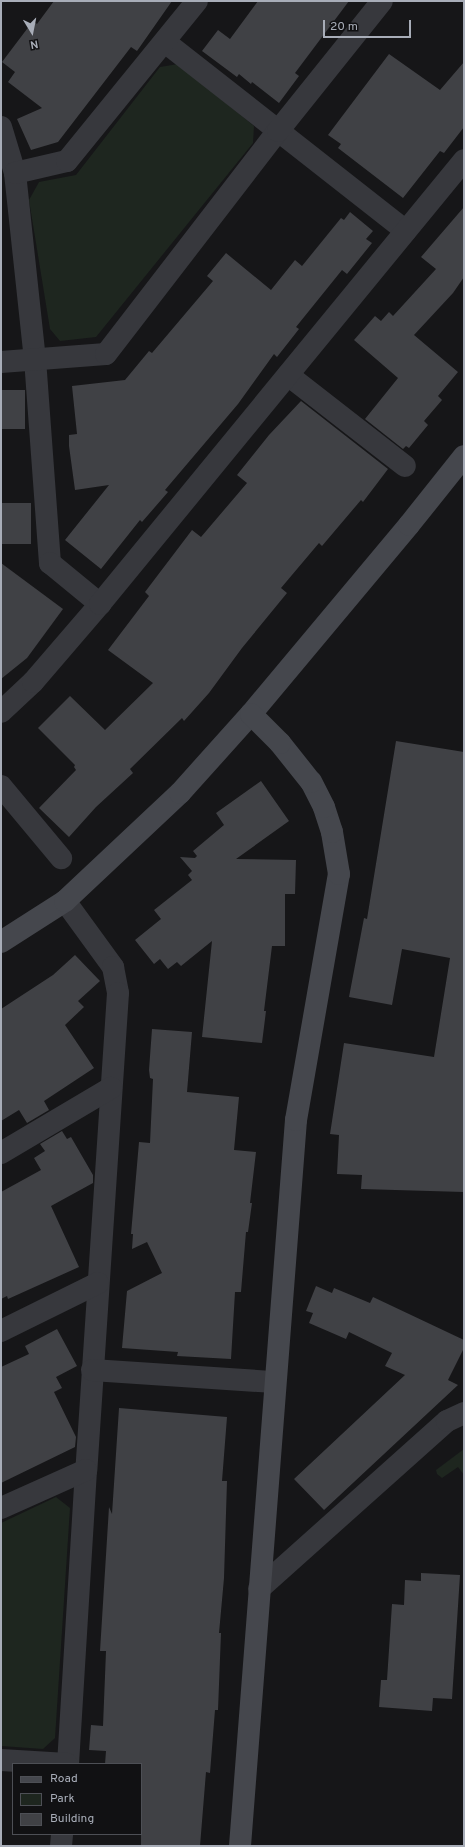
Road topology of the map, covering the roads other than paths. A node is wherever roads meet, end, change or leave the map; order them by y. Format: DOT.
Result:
graph roads {
  1 [pos="197,1"];
  2 [pos="382,1"];
  3 [pos="165,42"];
  4 [pos="1,127"];
  5 [pos="278,131"];
  6 [pos="464,160"];
  7 [pos="15,173"];
  8 [pos="406,231"];
  9 [pos="36,359"];
  10 [pos="1,362"];
  11 [pos="288,375"];
  12 [pos="464,456"];
  13 [pos="405,466"];
  14 [pos="100,604"];
  15 [pos="1,712"];
  16 [pos="251,714"];
  17 [pos="1,786"];
  18 [pos="61,858"];
  19 [pos="65,901"];
  20 [pos="1,942"];
  21 [pos="111,1088"];
  22 [pos="1,1153"];
  23 [pos="98,1283"];
  24 [pos="1,1331"];
  25 [pos="92,1370"];
  26 [pos="276,1382"];
  27 [pos="464,1413"];
  28 [pos="86,1470"];
  29 [pos="1,1508"];
  30 [pos="259,1589"];
  31 [pos="1,1760"];
  32 [pos="50,1763"];
  33 [pos="67,1763"];
  34 [pos="62,1835"];
  35 [pos="61,1846"];
  36 [pos="240,1846"];
  1 -- 3 [label="street"];
  2 -- 5 [label="street"];
  3 -- 5 [label="street"];
  3 -- 7 [label="street"];
  4 -- 7 [label="street"];
  5 -- 8 [label="street"];
  5 -- 9 [label="street"];
  6 -- 8 [label="street"];
  7 -- 9 [label="street"];
  8 -- 11 [label="street"];
  9 -- 10 [label="street"];
  9 -- 14 [label="street"];
  11 -- 13 [label="street"];
  11 -- 14 [label="street"];
  12 -- 16 [label="street"];
  14 -- 15 [label="street"];
  16 -- 19 [label="street"];
  16 -- 26 [label="street"];
  17 -- 18 [label="street"];
  19 -- 20 [label="street"];
  19 -- 21 [label="street"];
  21 -- 22 [label="street"];
  21 -- 23 [label="street"];
  23 -- 24 [label="street"];
  23 -- 25 [label="street"];
  25 -- 26 [label="street"];
  25 -- 28 [label="street"];
  26 -- 30 [label="street"];
  27 -- 30 [label="street"];
  28 -- 29 [label="street"];
  28 -- 33 [label="street"];
  30 -- 36 [label="street"];
  31 -- 32 [label="street"];
  34 -- 35 [label="street"];
}
